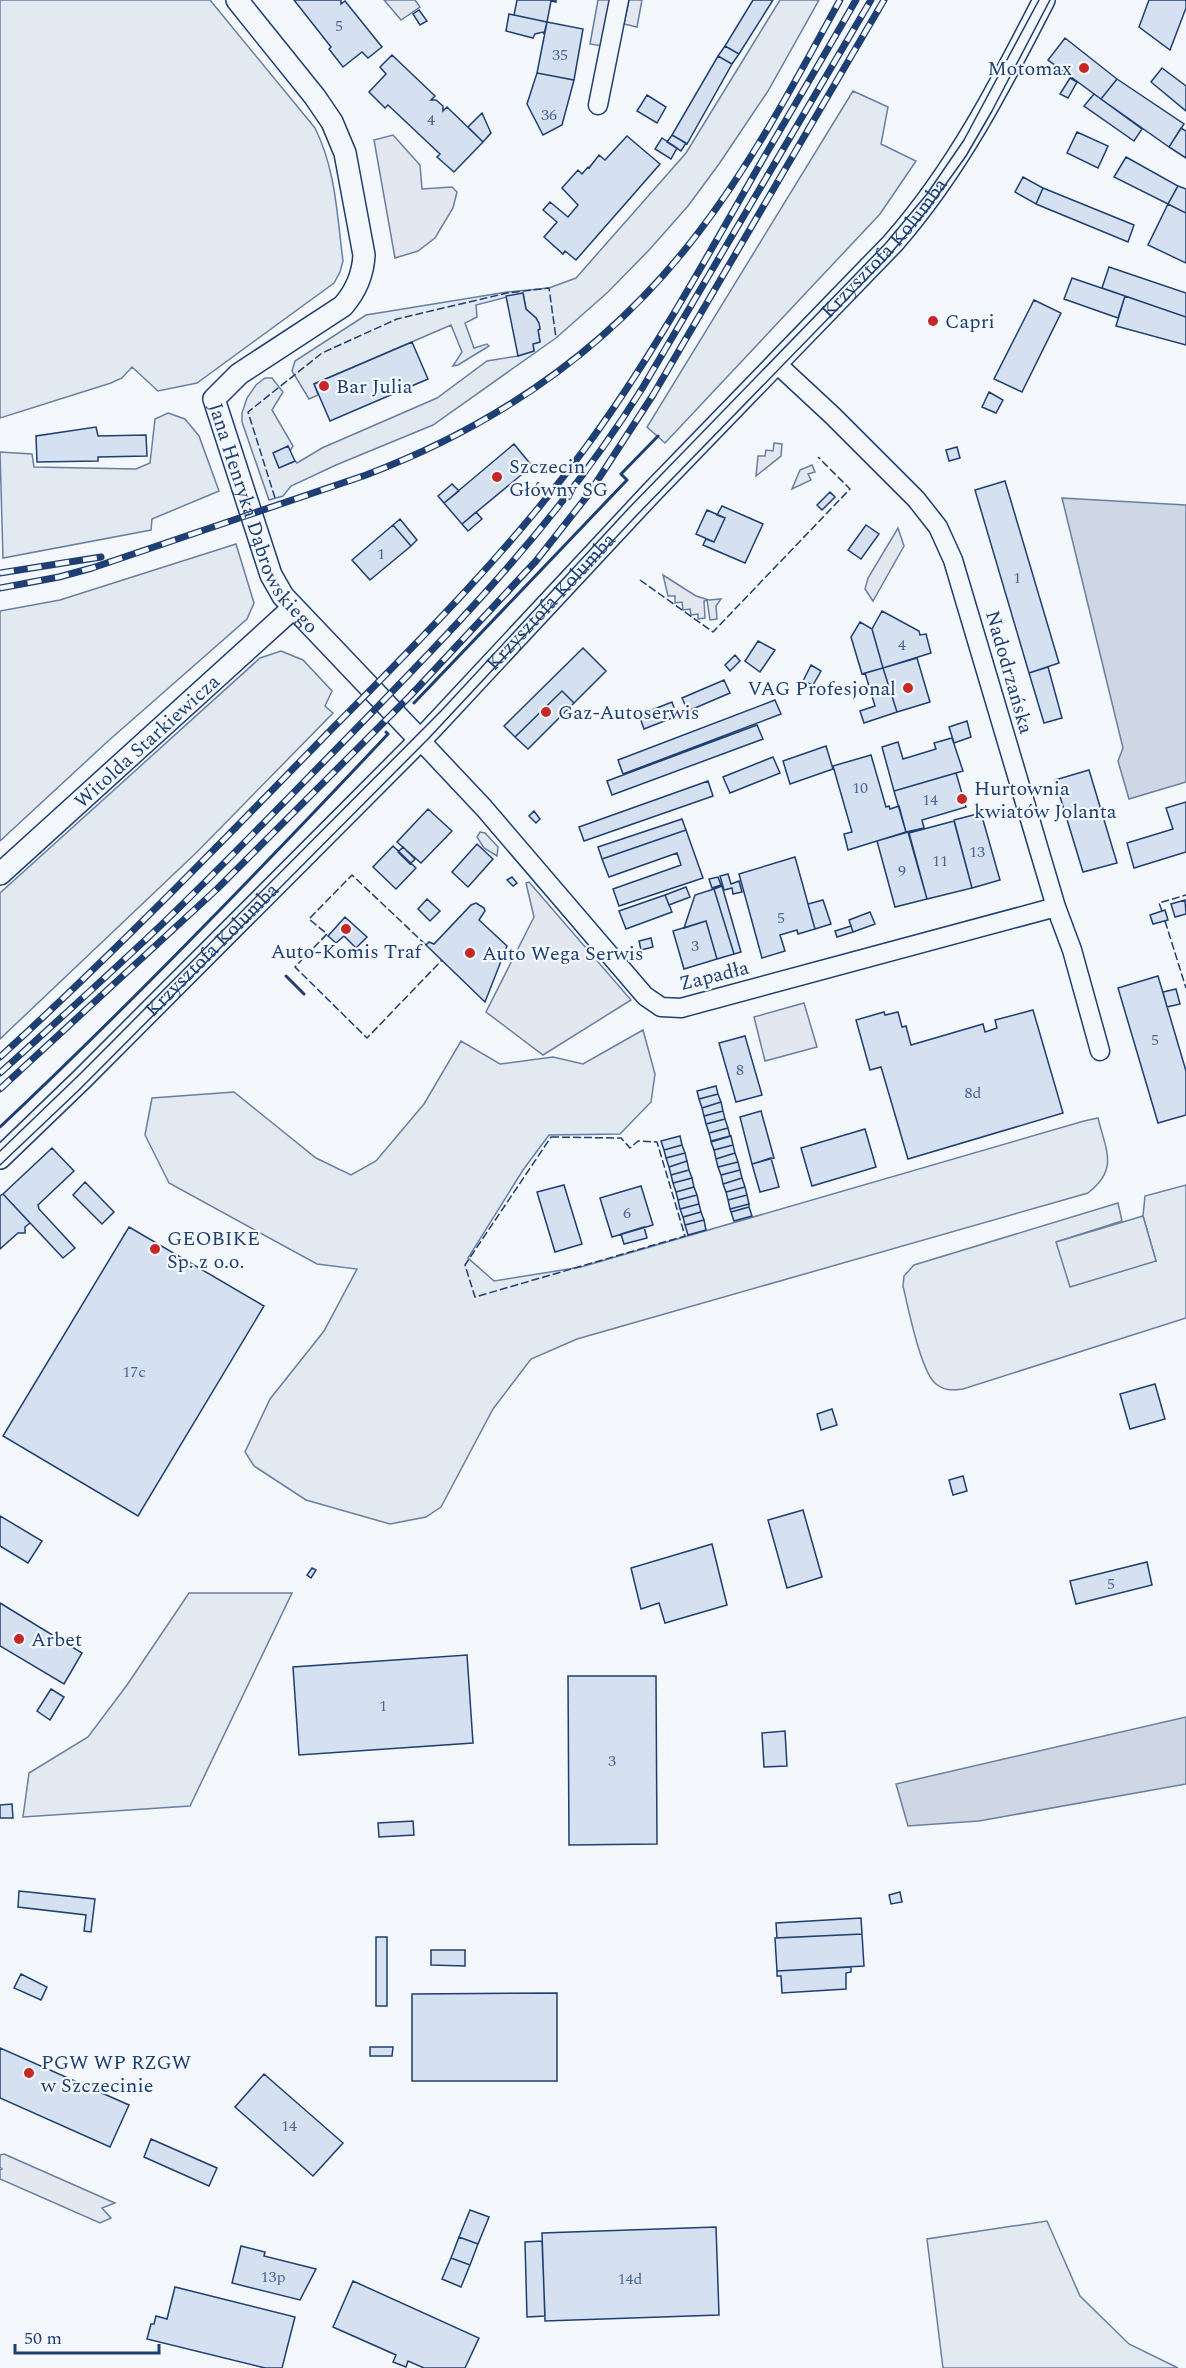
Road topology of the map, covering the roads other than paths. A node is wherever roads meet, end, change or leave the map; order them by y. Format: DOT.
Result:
graph roads {
  1 [pos="237,0"];
  2 [pos="619,0"];
  3 [pos="1044,0"];
  4 [pos="598,105"];
  5 [pos="777,364"];
  6 [pos="293,608"];
  7 [pos="420,740"];
  8 [pos="0,874"];
  9 [pos="1056,907"];
  10 [pos="1100,1051"];
  11 [pos="0,1158"];
  1 -- 6 [label="street, Jana Henryka Dąbrowskiego"];
  2 -- 4 [label="street"];
  3 -- 5 [label="street, Krzysztofa Kolumba"];
  5 -- 7 [label="street, Krzysztofa Kolumba"];
  5 -- 9 [label="street, Nadodrzańska"];
  6 -- 7 [label="street, Jana Henryka Dąbrowskiego"];
  6 -- 8 [label="street, Witolda Starkiewicza"];
  7 -- 9 [label="street, Zapadła"];
  7 -- 11 [label="street, Krzysztofa Kolumba"];
  9 -- 10 [label="street, Nadodrzańska"];
}
